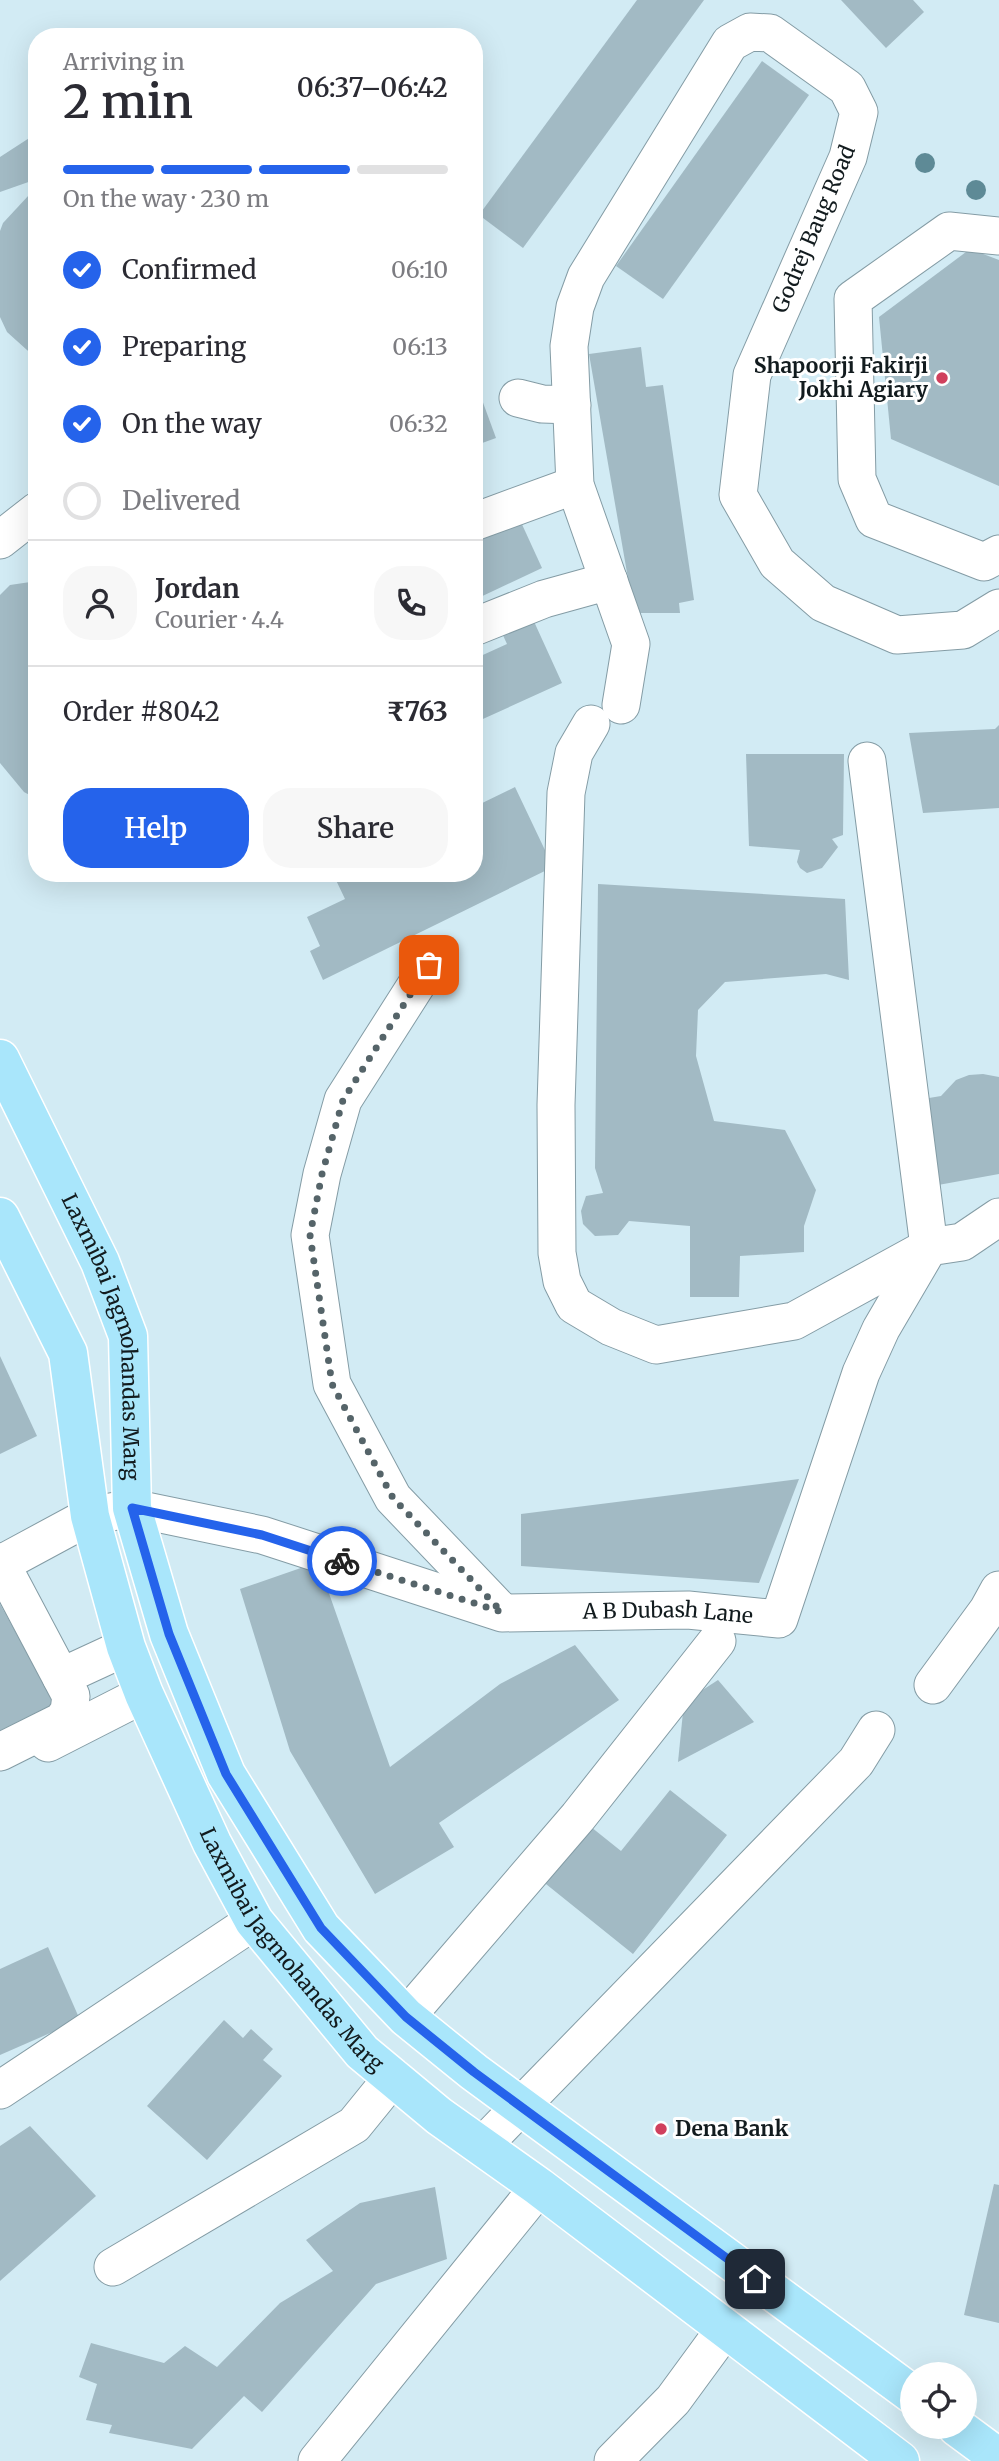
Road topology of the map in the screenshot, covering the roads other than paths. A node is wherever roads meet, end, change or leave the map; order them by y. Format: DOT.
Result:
graph roads {
  1 [pos="999,236"];
  2 [pos="517,398"];
  3 [pos="572,405"];
  4 [pos="575,485"];
  5 [pos="28,518"];
  6 [pos="483,519"];
  7 [pos="0,540"];
  8 [pos="999,554"];
  9 [pos="608,581"];
  10 [pos="999,608"];
  11 [pos="483,623"];
  12 [pos="867,761"];
  13 [pos="429,965"];
  14 [pos="0,1059"];
  15 [pos="0,1217"];
  16 [pos="999,1217"];
  17 [pos="929,1247"];
  18 [pos="132,1508"];
  19 [pos="90,1516"];
  20 [pos="0,1563"];
  21 [pos="999,1590"];
  22 [pos="502,1612"];
  23 [pos="717,1642"];
  24 [pos="126,1647"];
  25 [pos="61,1677"];
  26 [pos="933,1685"];
  27 [pos="144,1694"];
  28 [pos="876,1730"];
  29 [pos="0,1752"];
  30 [pos="0,1767"];
  31 [pos="254,1921"];
  32 [pos="406,2017"];
  33 [pos="393,2077"];
  34 [pos="0,2090"];
  35 [pos="521,2107"];
  36 [pos="482,2146"];
  37 [pos="539,2188"];
  38 [pos="710,2246"];
  39 [pos="113,2267"];
  40 [pos="678,2293"];
  41 [pos="725,2329"];
  42 [pos="900,2385"];
  43 [pos="973,2439"];
  44 [pos="999,2458"];
  45 [pos="317,2461"];
  46 [pos="613,2461"];
  47 [pos="900,2461"];
  1 -- 8 [label="street"];
  2 -- 3 [label="street"];
  3 -- 4 [label="street, Godrej Baug Road"];
  3 -- 10 [label="street, Godrej Baug Road"];
  4 -- 6 [label="street"];
  4 -- 9 [label="street, Godrej Baug Road"];
  5 -- 7 [label="street"];
  9 -- 11 [label="street"];
  9 -- 17 [label="street, Godrej Baug Road"];
  12 -- 17 [label="street"];
  13 -- 22 [label="street"];
  14 -- 18 [label="main road, Laxmibai Jagmohandas Marg"];
  15 -- 19 [label="main road, Laxmibai Jagmohandas Marg"];
  16 -- 17 [label="street"];
  17 -- 22 [label="street, A B Dubash Lane"];
  18 -- 19 [label="street, A B Dubash Lane"];
  18 -- 22 [label="street, A B Dubash Lane"];
  18 -- 32 [label="main road, Laxmibai Jagmohandas Marg"];
  19 -- 20 [label="street, A B Dubash Lane"];
  19 -- 24 [label="main road, Laxmibai Jagmohandas Marg"];
  20 -- 25 [label="street"];
  21 -- 26 [label="street"];
  23 -- 32 [label="street"];
  24 -- 25 [label="street"];
  24 -- 27 [label="main road, Laxmibai Jagmohandas Marg"];
  25 -- 29 [label="street"];
  27 -- 30 [label="street"];
  27 -- 31 [label="main road, Laxmibai Jagmohandas Marg"];
  28 -- 35 [label="street"];
  31 -- 33 [label="main road, Laxmibai Jagmohandas Marg"];
  31 -- 34 [label="street"];
  32 -- 35 [label="main road, Laxmibai Jagmohandas Marg"];
  33 -- 36 [label="main road, Laxmibai Jagmohandas Marg"];
  33 -- 39 [label="street"];
  35 -- 36 [label="street"];
  35 -- 38 [label="main road, Laxmibai Jagmohandas Marg"];
  36 -- 37 [label="main road, Laxmibai Jagmohandas Marg"];
  37 -- 40 [label="main road, Laxmibai Jagmohandas Marg"];
  37 -- 45 [label="street"];
  38 -- 40 [label="main road"];
  38 -- 42 [label="main road, Laxmibai Jagmohandas Marg"];
  40 -- 41 [label="main road, Laxmibai Jagmohandas Marg"];
  41 -- 46 [label="street"];
  41 -- 47 [label="main road, Laxmibai Jagmohandas Marg"];
  43 -- 44 [label="main road"];
}
